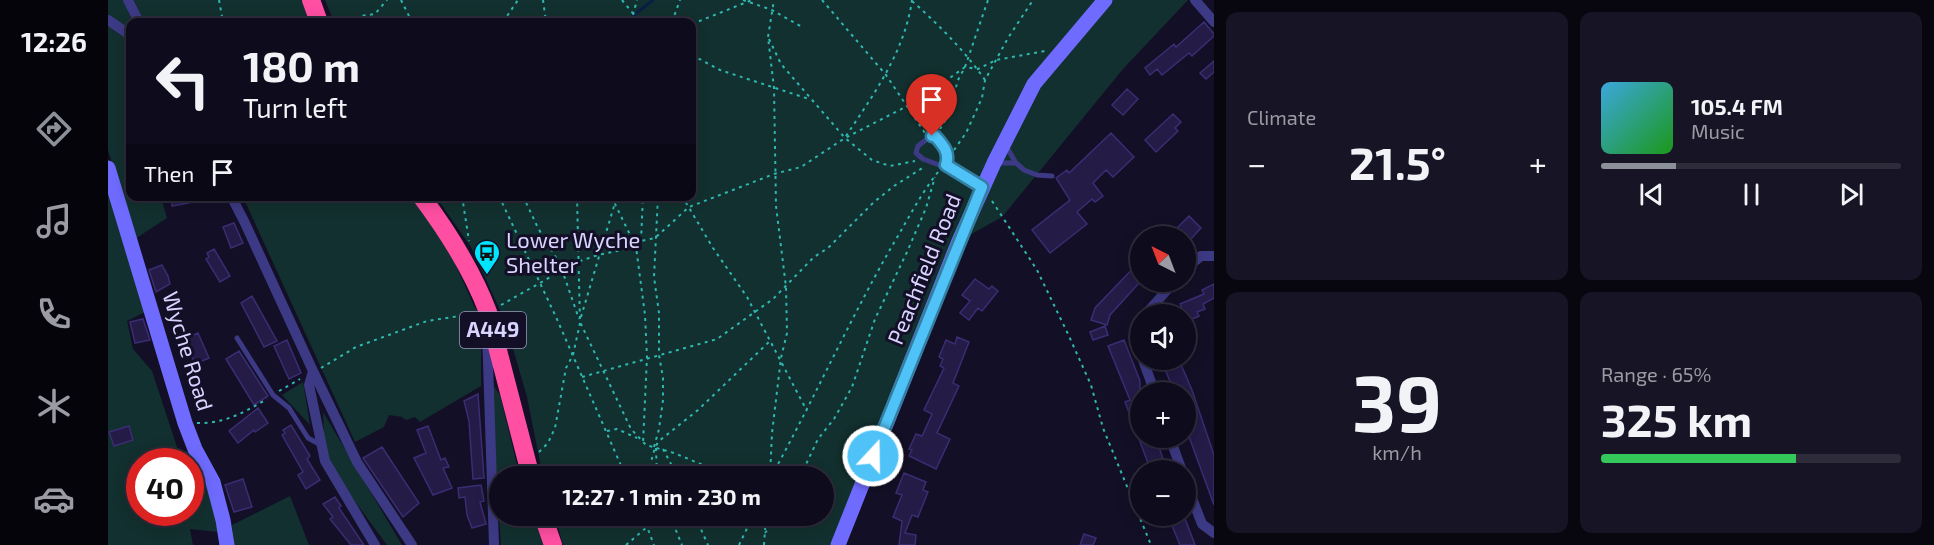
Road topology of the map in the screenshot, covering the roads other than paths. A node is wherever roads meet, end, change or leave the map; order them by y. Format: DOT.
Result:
graph roads {
  1 [pos="129,0"];
  2 [pos="311,0"];
  3 [pos="1104,0"];
  4 [pos="1195,0"];
  5 [pos="136,18"];
  6 [pos="318,18"];
  7 [pos="108,20"];
  8 [pos="1214,22"];
  9 [pos="126,32"];
  10 [pos="1004,143"];
  11 [pos="994,163"];
  12 [pos="1016,163"];
  13 [pos="945,164"];
  14 [pos="108,168"];
  15 [pos="1052,176"];
  16 [pos="982,187"];
  17 [pos="234,201"];
  18 [pos="424,201"];
  19 [pos="1214,256"];
  20 [pos="1196,261"];
  21 [pos="1165,292"];
  22 [pos="1155,304"];
  23 [pos="489,315"];
  24 [pos="237,338"];
  25 [pos="313,371"];
  26 [pos="321,445"];
  27 [pos="528,466"];
  28 [pos="1196,508"];
  29 [pos="546,526"];
  30 [pos="1214,533"];
  31 [pos="841,543"];
  32 [pos="227,545"];
  33 [pos="375,545"];
  34 [pos="412,545"];
  35 [pos="494,545"];
  36 [pos="553,545"];
  1 -- 5 [label="street"];
  2 -- 6 [label="highway"];
  3 -- 10 [label="street, Peachfield Road"];
  4 -- 8 [label="street"];
  7 -- 9 [label="street"];
  10 -- 11 [label="street, Peachfield Road"];
  10 -- 12 [label="lane"];
  11 -- 12 [label="lane"];
  11 -- 16 [label="street, Peachfield Road"];
  12 -- 15 [label="lane"];
  13 -- 13 [label="lane"];
  13 -- 16 [label="lane"];
  14 -- 32 [label="street, Wyche Road"];
  16 -- 31 [label="street, Peachfield Road"];
  17 -- 25 [label="street"];
  18 -- 23 [label="highway, A449"];
  19 -- 20 [label="street"];
  21 -- 22 [label="street"];
  23 -- 27 [label="highway, A449"];
  23 -- 35 [label="street"];
  24 -- 26 [label="lane"];
  25 -- 26 [label="street"];
  25 -- 34 [label="street"];
  26 -- 33 [label="street"];
  28 -- 30 [label="street"];
  29 -- 36 [label="highway"];
}
